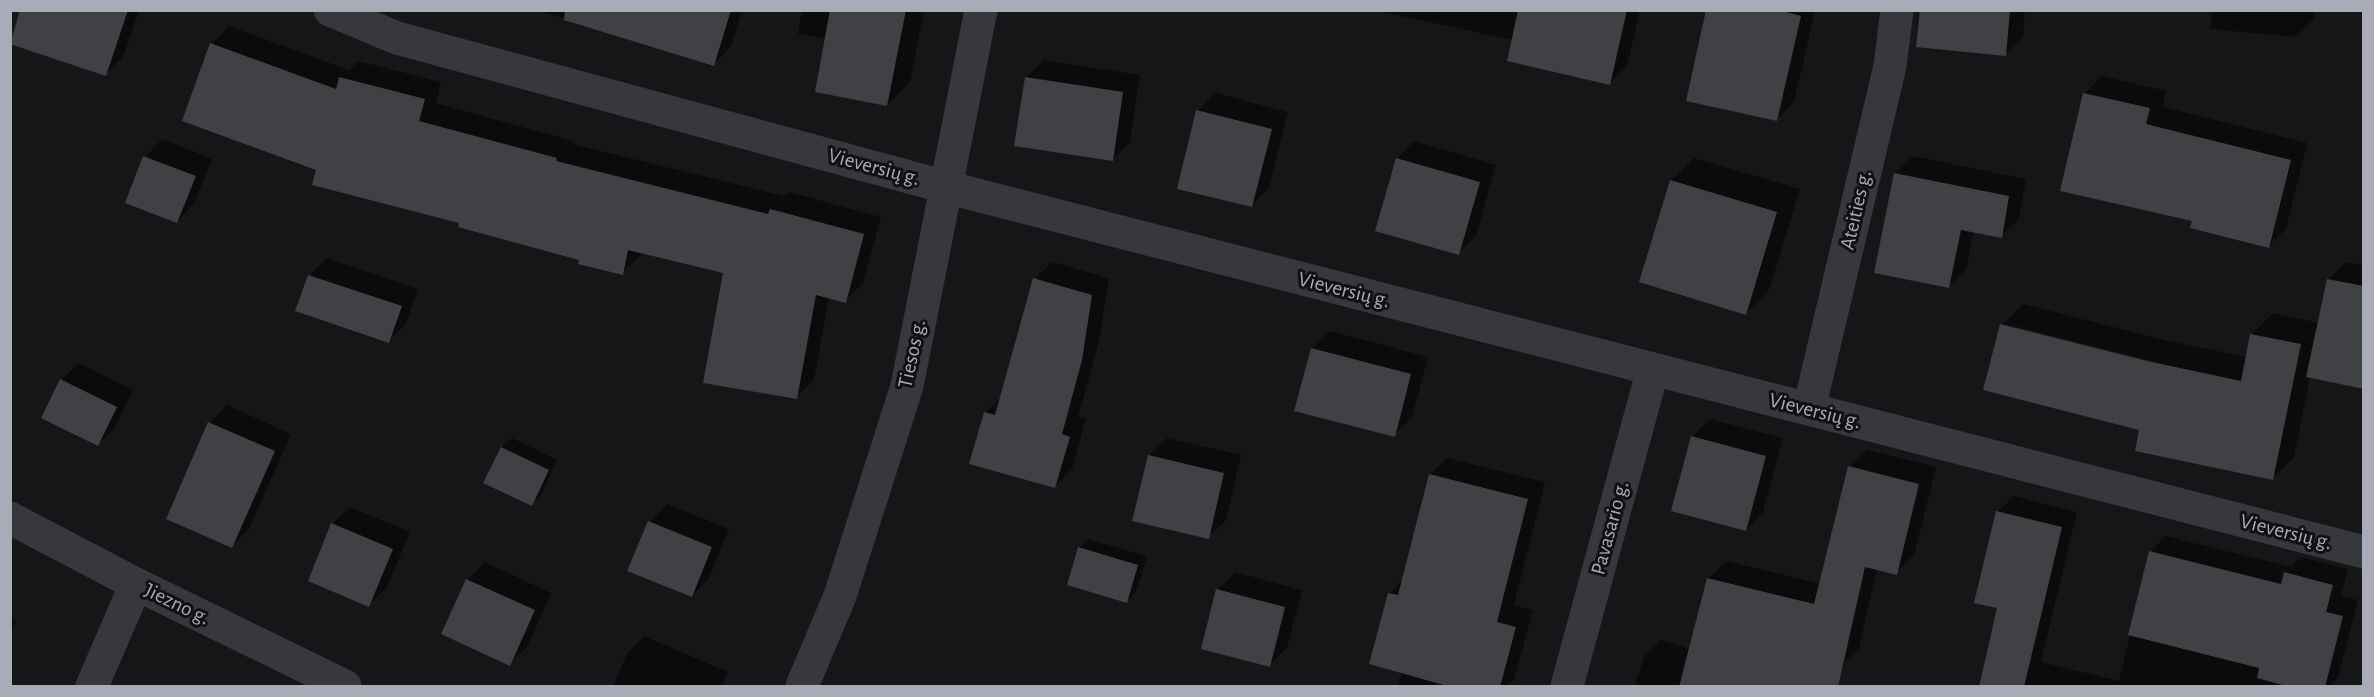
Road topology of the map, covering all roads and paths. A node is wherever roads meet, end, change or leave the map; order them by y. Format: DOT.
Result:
graph roads {
  1 [pos="330,10"];
  2 [pos="981,10"];
  3 [pos="1897,10"];
  4 [pos="946,187"];
  5 [pos="1653,369"];
  6 [pos="1809,409"];
  7 [pos="10,518"];
  8 [pos="2364,552"];
  9 [pos="136,584"];
  10 [pos="93,687"];
  11 [pos="345,687"];
  12 [pos="802,687"];
  13 [pos="1567,687"];
  1 -- 4 [label="street, Vieversių g."];
  2 -- 4 [label="street, Tiesos g."];
  3 -- 6 [label="street, Ateities g."];
  4 -- 5 [label="street, Vieversių g."];
  4 -- 12 [label="street, Tiesos g."];
  5 -- 6 [label="street, Vieversių g."];
  5 -- 13 [label="street, Pavasario g."];
  6 -- 8 [label="street, Vieversių g."];
  7 -- 9 [label="street, Jiezno g."];
  9 -- 10 [label="street"];
  9 -- 11 [label="street, Jiezno g."];
}
